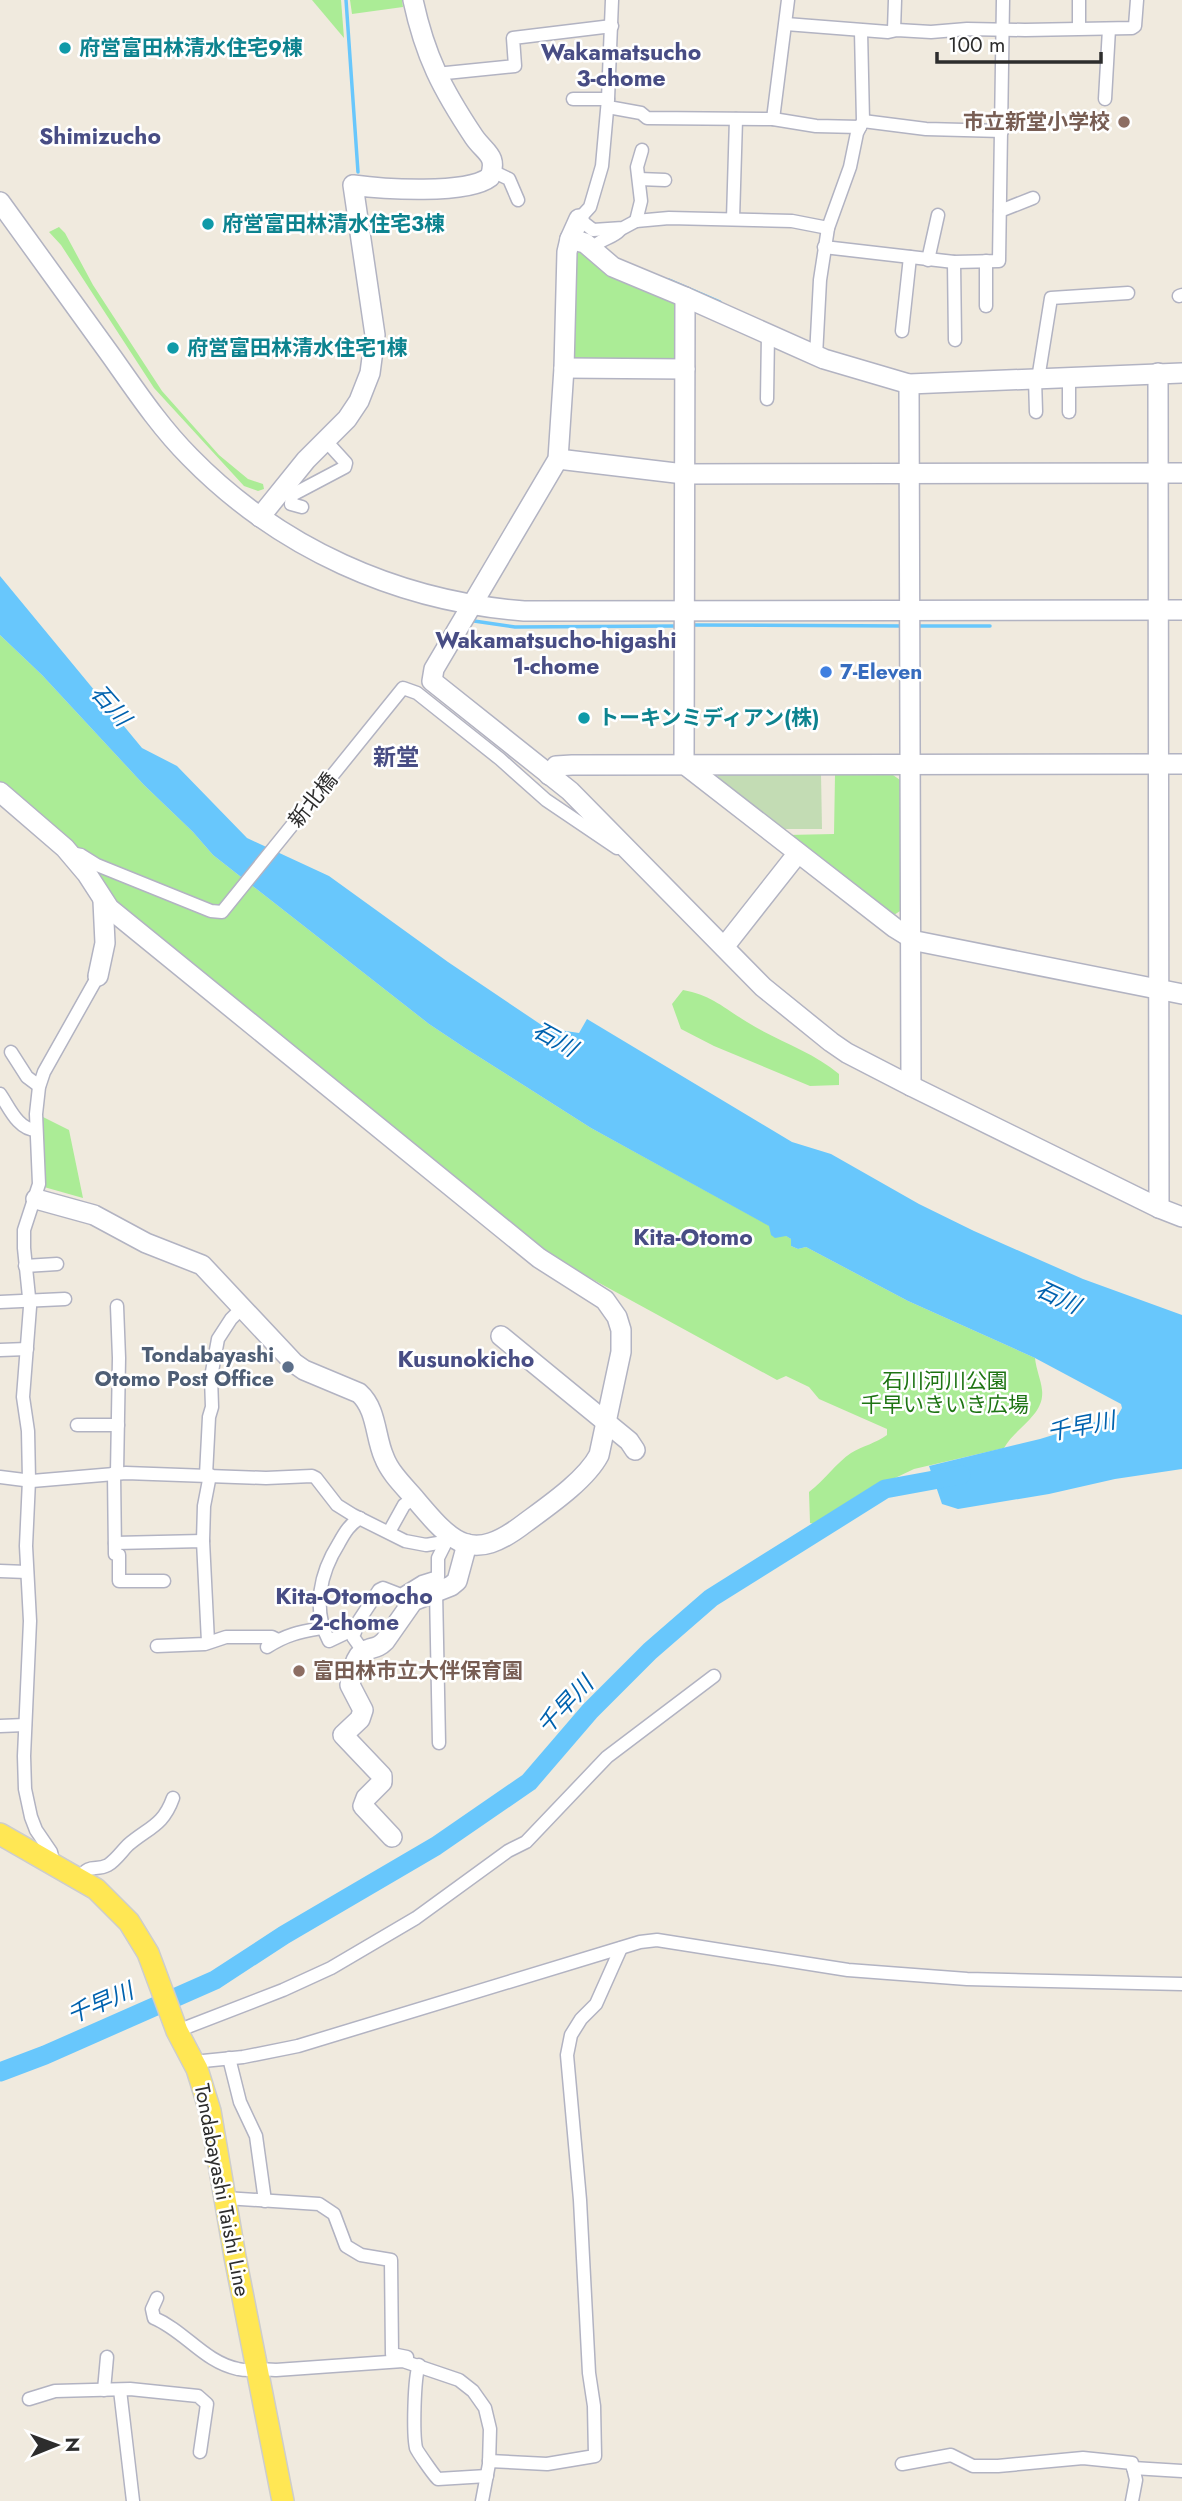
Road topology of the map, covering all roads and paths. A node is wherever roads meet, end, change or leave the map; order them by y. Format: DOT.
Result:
graph roads {
  1 [pos="413,0"];
  2 [pos="612,0"];
  3 [pos="788,0"];
  4 [pos="895,0"];
  5 [pos="1003,0"];
  6 [pos="1079,0"];
  7 [pos="1137,0"];
  8 [pos="786,24"];
  9 [pos="612,26"];
  10 [pos="1079,27"];
  11 [pos="1109,29"];
  12 [pos="894,30"];
  13 [pos="1002,30"];
  14 [pos="862,31"];
  15 [pos="436,74"];
  16 [pos="573,99"];
  17 [pos="1105,99"];
  18 [pos="608,103"];
  19 [pos="736,119"];
  20 [pos="773,120"];
  21 [pos="861,124"];
  22 [pos="1002,131"];
  23 [pos="642,150"];
  24 [pos="492,171"];
  25 [pos="639,179"];
  26 [pos="665,180"];
  27 [pos="1033,198"];
  28 [pos="518,200"];
  29 [pos="0,202"];
  30 [pos="1000,211"];
  31 [pos="938,215"];
  32 [pos="579,219"];
  33 [pos="733,219"];
  34 [pos="636,221"];
  35 [pos="623,228"];
  36 [pos="828,228"];
  37 [pos="570,239"];
  38 [pos="595,245"];
  39 [pos="824,247"];
  40 [pos="910,257"];
  41 [pos="928,260"];
  42 [pos="986,261"];
  43 [pos="954,262"];
  44 [pos="685,297"];
  45 [pos="1120,297"];
  46 [pos="986,306"];
  47 [pos="902,331"];
  48 [pos="768,334"];
  49 [pos="955,340"];
  50 [pos="817,352"];
  51 [pos="564,368"];
  52 [pos="685,369"];
  53 [pos="1158,373"];
  54 [pos="1182,373"];
  55 [pos="1038,375"];
  56 [pos="1069,377"];
  57 [pos="909,384"];
  58 [pos="767,399"];
  59 [pos="1036,412"];
  60 [pos="1069,412"];
  61 [pos="326,441"];
  62 [pos="558,459"];
  63 [pos="1158,473"];
  64 [pos="1182,473"];
  65 [pos="684,474"];
  66 [pos="910,474"];
  67 [pos="302,507"];
  68 [pos="260,517"];
  69 [pos="472,605"];
  70 [pos="1158,610"];
  71 [pos="1182,610"];
  72 [pos="684,611"];
  73 [pos="911,611"];
  74 [pos="911,764"];
  75 [pos="1159,764"];
  76 [pos="1182,764"];
  77 [pos="685,765"];
  78 [pos="549,775"];
  79 [pos="0,792"];
  80 [pos="623,844"];
  81 [pos="798,853"];
  82 [pos="71,854"];
  83 [pos="103,901"];
  84 [pos="911,938"];
  85 [pos="724,947"];
  86 [pos="98,976"];
  87 [pos="1159,990"];
  88 [pos="1182,994"];
  89 [pos="10,1052"];
  90 [pos="40,1086"];
  91 [pos="911,1086"];
  92 [pos="0,1094"];
  93 [pos="36,1130"];
  94 [pos="36,1199"];
  95 [pos="1159,1208"];
  96 [pos="1182,1217"];
  97 [pos="57,1264"];
  98 [pos="25,1266"];
  99 [pos="65,1299"];
  100 [pos="29,1301"];
  101 [pos="0,1302"];
  102 [pos="117,1306"];
  103 [pos="242,1309"];
  104 [pos="501,1336"];
  105 [pos="27,1349"];
  106 [pos="0,1350"];
  107 [pos="606,1422"];
  108 [pos="77,1425"];
  109 [pos="118,1425"];
  110 [pos="635,1450"];
  111 [pos="116,1473"];
  112 [pos="208,1475"];
  113 [pos="0,1477"];
  114 [pos="29,1480"];
  115 [pos="414,1497"];
  116 [pos="360,1517"];
  117 [pos="389,1532"];
  118 [pos="203,1541"];
  119 [pos="446,1542"];
  120 [pos="115,1543"];
  121 [pos="467,1544"];
  122 [pos="0,1572"];
  123 [pos="27,1572"];
  124 [pos="164,1581"];
  125 [pos="436,1591"];
  126 [pos="322,1628"];
  127 [pos="355,1632"];
  128 [pos="208,1642"];
  129 [pos="157,1646"];
  130 [pos="363,1651"];
  131 [pos="714,1676"];
  132 [pos="24,1725"];
  133 [pos="0,1726"];
  134 [pos="439,1743"];
  135 [pos="173,1797"];
  136 [pos="0,1834"];
  137 [pos="392,1837"];
  138 [pos="54,1864"];
  139 [pos="79,1878"];
  140 [pos="621,1948"];
  141 [pos="1182,1984"];
  142 [pos="176,2029"];
  143 [pos="229,2058"];
  144 [pos="193,2062"];
  145 [pos="225,2198"];
  146 [pos="265,2201"];
  147 [pos="157,2298"];
  148 [pos="107,2357"];
  149 [pos="419,2365"];
  150 [pos="257,2369"];
  151 [pos="104,2390"];
  152 [pos="120,2390"];
  153 [pos="29,2399"];
  154 [pos="200,2452"];
  155 [pos="489,2461"];
  156 [pos="902,2464"];
  157 [pos="1133,2468"];
  158 [pos="1182,2471"];
  159 [pos="487,2476"];
  160 [pos="133,2501"];
  161 [pos="283,2501"];
  162 [pos="482,2501"];
  163 [pos="1132,2501"];
  1 -- 15 [label="street"];
  2 -- 9 [label="street"];
  3 -- 8 [label="street"];
  4 -- 12 [label="street"];
  5 -- 13 [label="street"];
  6 -- 10 [label="street"];
  7 -- 11 [label="street"];
  8 -- 14 [label="street"];
  8 -- 20 [label="street"];
  9 -- 15 [label="street"];
  9 -- 18 [label="street"];
  10 -- 11 [label="street"];
  10 -- 13 [label="street"];
  11 -- 17 [label="street"];
  12 -- 13 [label="street"];
  12 -- 14 [label="street"];
  13 -- 22 [label="street"];
  14 -- 21 [label="street"];
  15 -- 24 [label="street"];
  16 -- 18 [label="street"];
  18 -- 19 [label="street"];
  18 -- 32 [label="street"];
  19 -- 20 [label="street"];
  19 -- 33 [label="street"];
  20 -- 21 [label="street"];
  21 -- 22 [label="street"];
  21 -- 36 [label="street"];
  22 -- 30 [label="street"];
  23 -- 25 [label="street"];
  24 -- 28 [label="street"];
  24 -- 61 [label="street"];
  25 -- 26 [label="street"];
  25 -- 34 [label="street"];
  27 -- 30 [label="street"];
  29 -- 68 [label="street"];
  30 -- 42 [label="street"];
  31 -- 41 [label="street"];
  32 -- 35 [label="street"];
  32 -- 37 [label="street"];
  33 -- 34 [label="street"];
  33 -- 36 [label="street"];
  34 -- 35 [label="street"];
  35 -- 38 [label="street"];
  36 -- 39 [label="street"];
  37 -- 38 [label="street"];
  37 -- 51 [label="street"];
  38 -- 44 [label="street"];
  39 -- 40 [label="street"];
  39 -- 50 [label="street"];
  40 -- 41 [label="street"];
  40 -- 47 [label="street"];
  41 -- 43 [label="street"];
  42 -- 43 [label="street"];
  42 -- 46 [label="street"];
  43 -- 49 [label="street"];
  44 -- 48 [label="street"];
  44 -- 52 [label="street"];
  45 -- 55 [label="street"];
  48 -- 50 [label="street"];
  48 -- 58 [label="street"];
  50 -- 57 [label="street"];
  51 -- 52 [label="street"];
  51 -- 62 [label="street"];
  52 -- 65 [label="street"];
  53 -- 54 [label="street"];
  53 -- 56 [label="street"];
  53 -- 63 [label="street"];
  55 -- 56 [label="street"];
  55 -- 57 [label="street"];
  55 -- 59 [label="street"];
  56 -- 60 [label="street"];
  57 -- 66 [label="street"];
  61 -- 67 [label="street"];
  61 -- 68 [label="street"];
  62 -- 65 [label="street"];
  62 -- 69 [label="street"];
  63 -- 64 [label="street"];
  63 -- 66 [label="street"];
  63 -- 70 [label="street"];
  65 -- 66 [label="street"];
  65 -- 72 [label="street"];
  66 -- 73 [label="street"];
  68 -- 69 [label="street"];
  69 -- 72 [label="street"];
  69 -- 78 [label="street"];
  70 -- 71 [label="street"];
  70 -- 73 [label="street"];
  70 -- 75 [label="street"];
  72 -- 73 [label="street"];
  72 -- 77 [label="street"];
  73 -- 74 [label="street"];
  74 -- 75 [label="street"];
  74 -- 77 [label="street"];
  74 -- 84 [label="street"];
  75 -- 76 [label="street"];
  75 -- 87 [label="street"];
  77 -- 78 [label="street"];
  77 -- 81 [label="street"];
  78 -- 80 [label="street"];
  79 -- 82 [label="street"];
  80 -- 82 [label="street, 新北橋"];
  80 -- 85 [label="street"];
  81 -- 84 [label="street"];
  81 -- 85 [label="street"];
  82 -- 83 [label="street"];
  83 -- 86 [label="street"];
  83 -- 107 [label="street"];
  84 -- 87 [label="street"];
  84 -- 91 [label="street"];
  85 -- 91 [label="street"];
  86 -- 90 [label="street"];
  87 -- 88 [label="street"];
  87 -- 95 [label="street"];
  89 -- 90 [label="street"];
  90 -- 93 [label="street"];
  91 -- 95 [label="street"];
  92 -- 93 [label="street"];
  93 -- 94 [label="street"];
  94 -- 98 [label="street"];
  94 -- 103 [label="street"];
  95 -- 96 [label="street"];
  97 -- 98 [label="street"];
  98 -- 100 [label="street"];
  99 -- 100 [label="street"];
  100 -- 101 [label="street"];
  100 -- 105 [label="street"];
  102 -- 109 [label="street"];
  103 -- 112 [label="street"];
  103 -- 115 [label="street"];
  104 -- 107 [label="street"];
  105 -- 106 [label="street"];
  105 -- 114 [label="street"];
  107 -- 110 [label="street"];
  107 -- 121 [label="street"];
  108 -- 109 [label="street"];
  109 -- 111 [label="street"];
  111 -- 112 [label="street"];
  111 -- 114 [label="street"];
  111 -- 120 [label="street"];
  112 -- 116 [label="street"];
  112 -- 118 [label="street"];
  113 -- 114 [label="street"];
  114 -- 123 [label="street"];
  115 -- 117 [label="street"];
  115 -- 119 [label="street"];
  116 -- 117 [label="street"];
  116 -- 126 [label="street"];
  117 -- 119 [label="street"];
  118 -- 120 [label="street"];
  118 -- 128 [label="street"];
  119 -- 121 [label="street"];
  119 -- 127 [label="street"];
  120 -- 124 [label="street"];
  121 -- 125 [label="street"];
  122 -- 123 [label="street"];
  123 -- 132 [label="street"];
  125 -- 130 [label="street"];
  125 -- 134 [label="street"];
  126 -- 127 [label="street"];
  126 -- 128 [label="street"];
  127 -- 130 [label="street"];
  128 -- 129 [label="street"];
  130 -- 137 [label="street"];
  131 -- 142 [label="street"];
  132 -- 133 [label="street"];
  132 -- 138 [label="street"];
  135 -- 139 [label="street"];
  136 -- 138 [label="main road, Tondabayashi Taishi Line"];
  138 -- 139 [label="main road, Tondabayashi Taishi Line"];
  139 -- 142 [label="main road, Tondabayashi Taishi Line"];
  140 -- 141 [label="street"];
  140 -- 143 [label="street"];
  140 -- 155 [label="street"];
  142 -- 144 [label="main road, Tondabayashi Taishi Line"];
  143 -- 144 [label="street"];
  143 -- 146 [label="street"];
  144 -- 145 [label="main road, Tondabayashi Taishi Line"];
  145 -- 146 [label="street"];
  145 -- 150 [label="main road, Tondabayashi Taishi Line"];
  146 -- 149 [label="street"];
  147 -- 150 [label="street"];
  148 -- 151 [label="street"];
  149 -- 150 [label="street"];
  149 -- 155 [label="street"];
  149 -- 159 [label="street"];
  150 -- 161 [label="main road, Tondabayashi Taishi Line"];
  151 -- 152 [label="street"];
  151 -- 153 [label="street"];
  152 -- 154 [label="street"];
  152 -- 160 [label="street"];
  155 -- 159 [label="street"];
  156 -- 157 [label="street"];
  157 -- 158 [label="street"];
  157 -- 163 [label="street"];
  159 -- 162 [label="street"];
}
